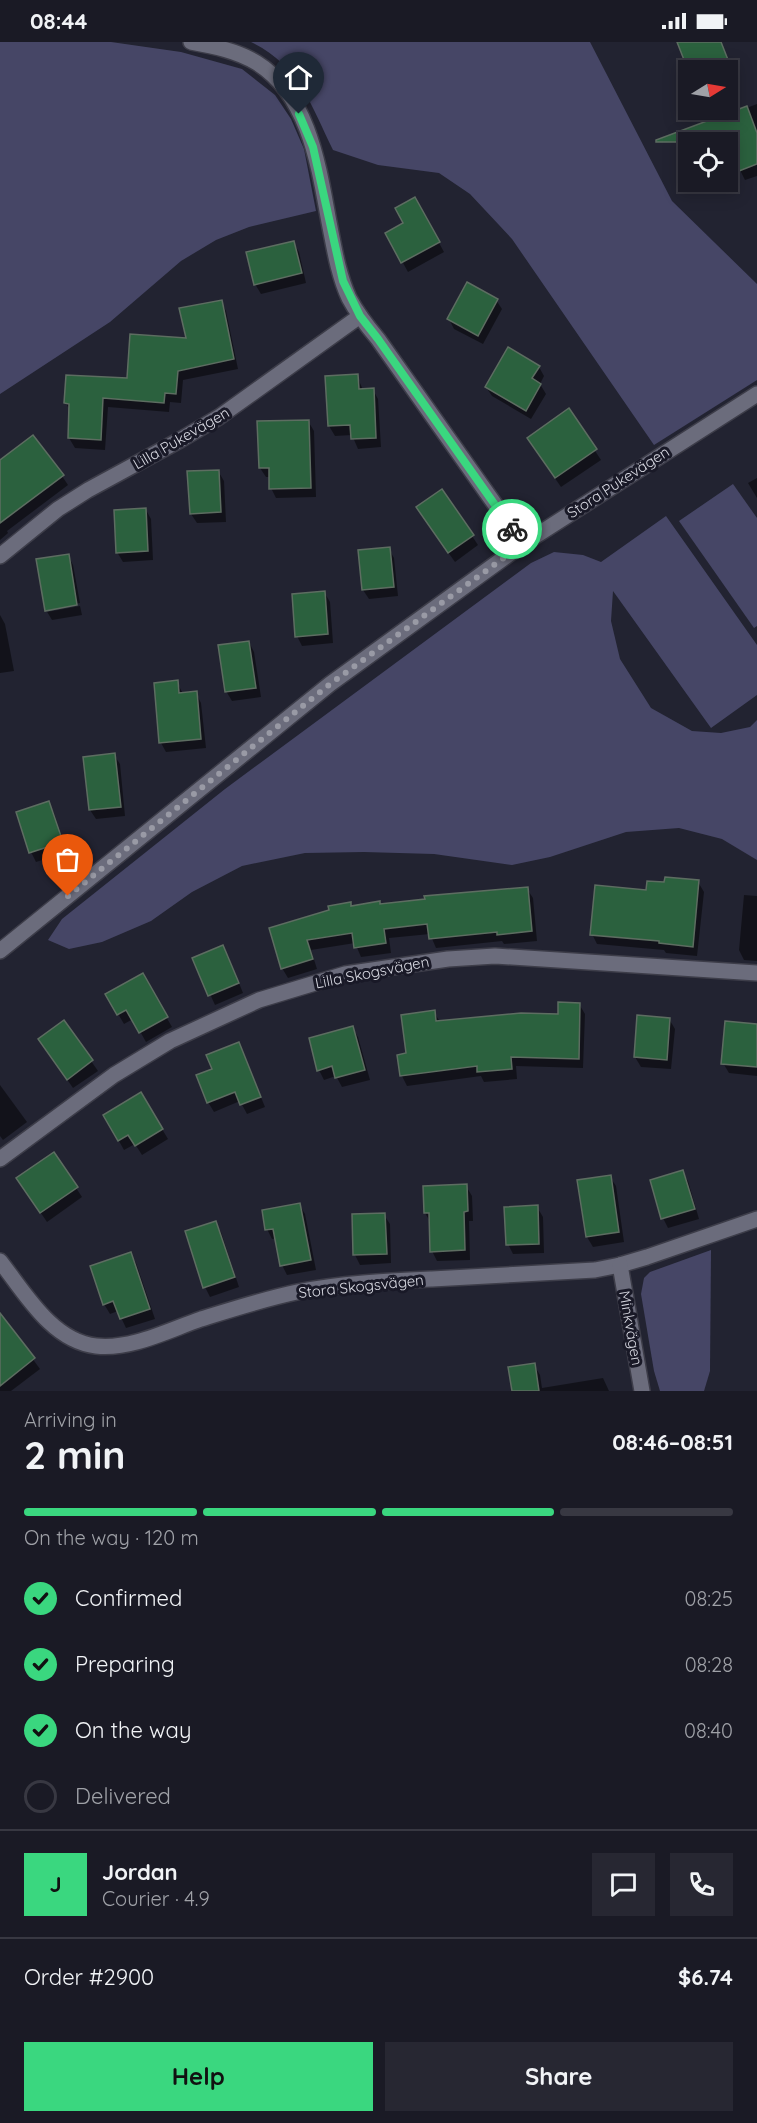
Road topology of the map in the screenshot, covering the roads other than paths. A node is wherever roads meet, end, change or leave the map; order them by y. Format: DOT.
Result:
graph roads {
  1 [pos="191,42"];
  2 [pos="360,316"];
  3 [pos="757,394"];
  4 [pos="523,544"];
  5 [pos="0,556"];
  6 [pos="0,951"];
  7 [pos="757,973"];
  8 [pos="0,1159"];
  9 [pos="757,1219"];
  10 [pos="0,1262"];
  11 [pos="621,1265"];
  12 [pos="642,1391"];
  1 -- 2 [label="street"];
  2 -- 4 [label="street"];
  2 -- 5 [label="street, Lilla Pukevägen"];
  3 -- 4 [label="street, Stora Pukevägen"];
  4 -- 6 [label="street, Stora Pukevägen"];
  7 -- 8 [label="street, Lilla Skogsvägen"];
  9 -- 11 [label="street, Stora Skogsvägen"];
  10 -- 11 [label="street, Stora Skogsvägen"];
  11 -- 12 [label="street, Minkvägen"];
}
